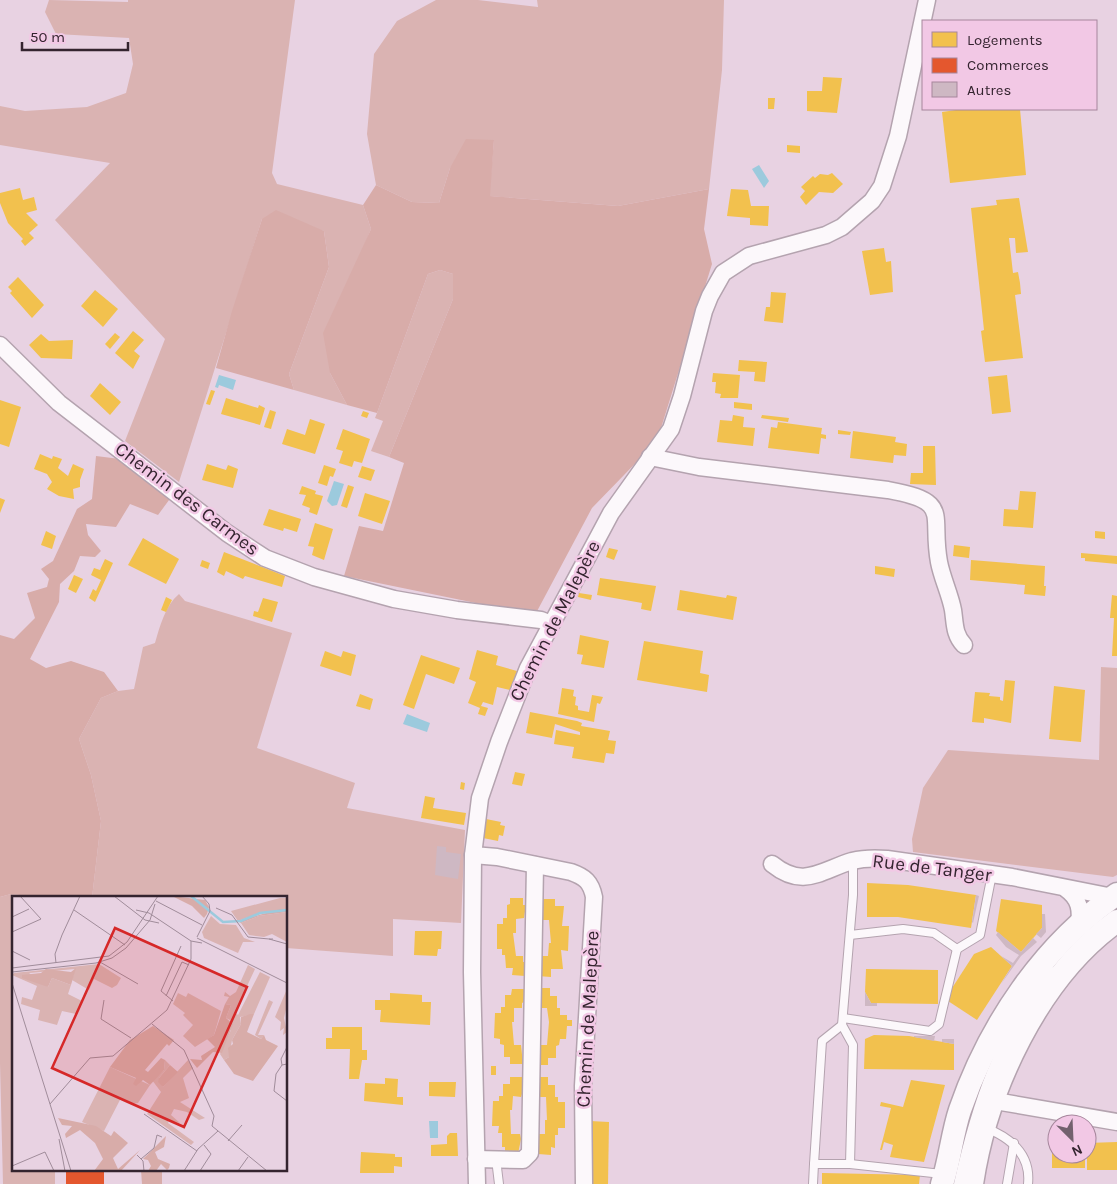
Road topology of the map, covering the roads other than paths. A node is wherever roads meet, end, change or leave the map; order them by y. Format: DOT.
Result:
graph roads {
  1 [pos="927,0"];
  2 [pos="923,20"];
  3 [pos="922,23"];
  4 [pos="0,345"];
  5 [pos="650,457"];
  6 [pos="551,624"];
  7 [pos="964,645"];
  8 [pos="473,855"];
  9 [pos="853,861"];
  10 [pos="772,864"];
  11 [pos="535,865"];
  12 [pos="992,874"];
  13 [pos="1066,889"];
  14 [pos="1115,895"];
  15 [pos="1117,921"];
  16 [pos="1079,926"];
  17 [pos="850,935"];
  18 [pos="957,949"];
  19 [pos="1058,962"];
  20 [pos="842,1021"];
  21 [pos="994,1097"];
  22 [pos="1117,1122"];
  23 [pos="978,1126"];
  24 [pos="1014,1144"];
  25 [pos="476,1159"];
  26 [pos="496,1159"];
  27 [pos="814,1164"];
  28 [pos="850,1164"];
  29 [pos="948,1181"];
  30 [pos="477,1184"];
  31 [pos="499,1184"];
  32 [pos="584,1184"];
  33 [pos="813,1184"];
  34 [pos="972,1184"];
  35 [pos="1007,1184"];
  36 [pos="1028,1184"];
  1 -- 2 [label="street, Chemin de Malepère"];
  3 -- 5 [label="street, Chemin de Malepère"];
  4 -- 6 [label="street, Chemin des Carmes"];
  5 -- 6 [label="street, Chemin de Malepère"];
  5 -- 7 [label="street"];
  6 -- 8 [label="street, Chemin de Malepère"];
  8 -- 11 [label="street, Chemin de Malepère"];
  8 -- 25 [label="street, Chemin de Malepère"];
  9 -- 10 [label="street, Rue de Tanger"];
  9 -- 12 [label="street, Rue de Tanger"];
  9 -- 17 [label="lane"];
  11 -- 26 [label="street"];
  11 -- 32 [label="street, Chemin de Malepère"];
  12 -- 13 [label="street, Rue de Tanger"];
  12 -- 18 [label="lane"];
  13 -- 14 [label="street, Rue de Tanger"];
  13 -- 16 [label="street"];
  14 -- 16 [label="street"];
  15 -- 21 [label="street"];
  16 -- 29 [label="street"];
  17 -- 18 [label="lane"];
  17 -- 20 [label="lane"];
  18 -- 20 [label="lane"];
  19 -- 23 [label="lane"];
  20 -- 27 [label="lane"];
  20 -- 28 [label="lane"];
  21 -- 22 [label="street"];
  21 -- 23 [label="street"];
  23 -- 24 [label="lane"];
  23 -- 29 [label="lane"];
  23 -- 34 [label="street"];
  24 -- 35 [label="lane"];
  24 -- 36 [label="lane"];
  25 -- 26 [label="street"];
  25 -- 30 [label="street, Chemin de Malepère"];
  26 -- 31 [label="lane"];
  27 -- 28 [label="lane"];
  27 -- 33 [label="lane"];
  28 -- 29 [label="lane"];
}
